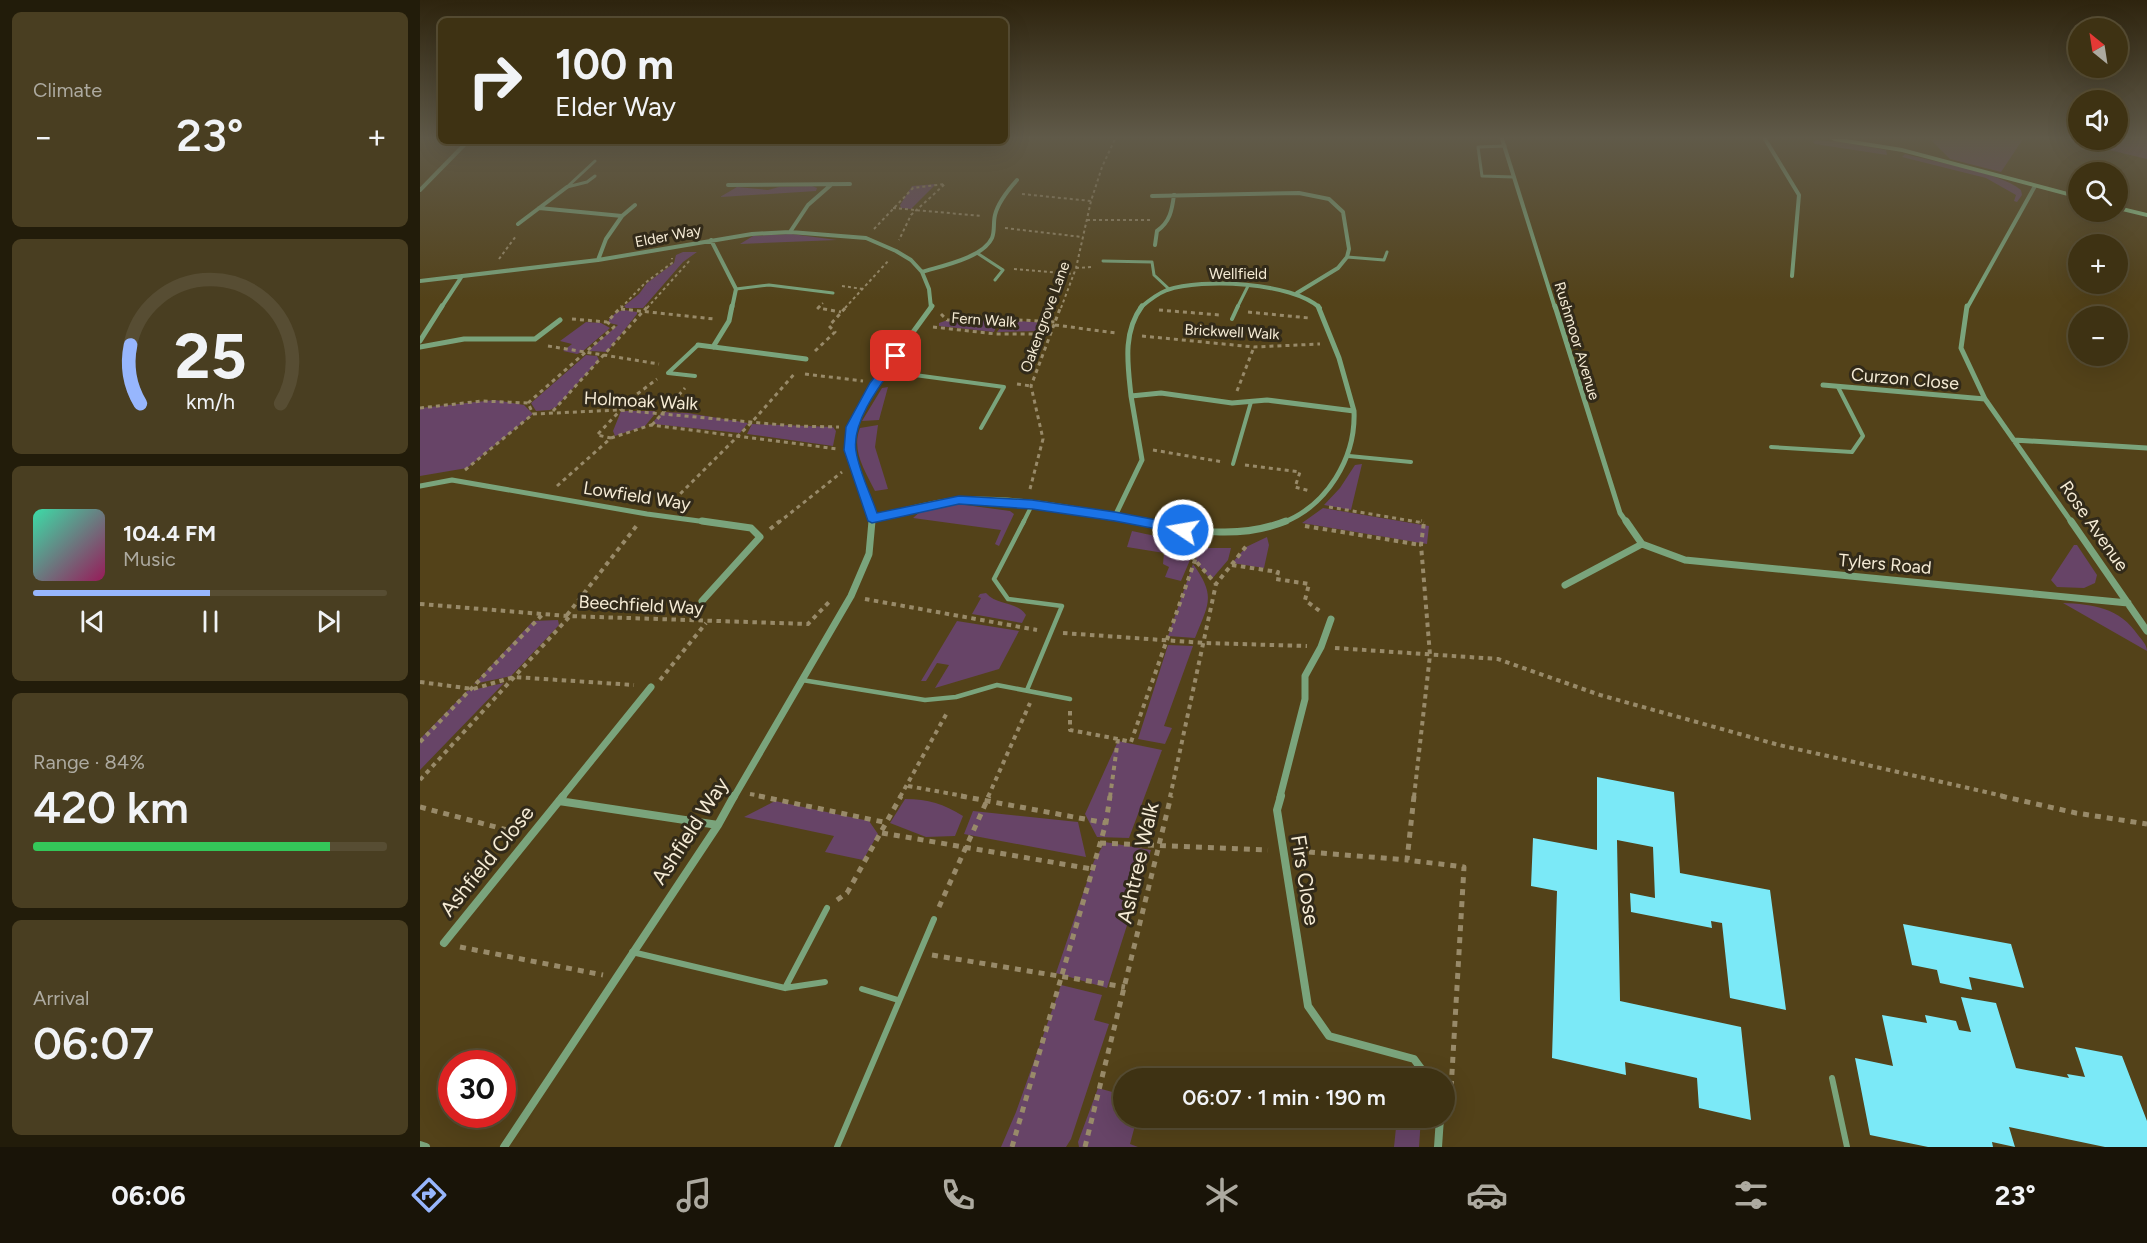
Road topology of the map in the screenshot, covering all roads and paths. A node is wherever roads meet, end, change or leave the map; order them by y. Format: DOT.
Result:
graph roads {
  1 [pos="1006,192"];
  2 [pos="560,193"];
  3 [pos="822,193"];
  4 [pos="908,193"];
  5 [pos="934,193"];
  6 [pos="1011,193"];
  7 [pos="1094,193"];
  8 [pos="1519,193"];
  9 [pos="1797,193"];
  10 [pos="2031,193"];
  11 [pos="1173,195"];
  12 [pos="1152,196"];
  13 [pos="1091,201"];
  14 [pos="635,205"];
  15 [pos="539,208"];
  16 [pos="893,208"];
  17 [pos="2128,210"];
  18 [pos="911,211"];
  19 [pos="2147,215"];
  20 [pos="622,216"];
  21 [pos="994,217"];
  22 [pos="1087,220"];
  23 [pos="1170,220"];
  24 [pos="518,224"];
  25 [pos="995,227"];
  26 [pos="790,232"];
  27 [pos="1082,237"];
  28 [pos="866,238"];
  29 [pos="712,242"];
  30 [pos="1155,245"];
  31 [pos="674,249"];
  32 [pos="896,251"];
  33 [pos="1387,252"];
  34 [pos="977,254"];
  35 [pos="1347,257"];
  36 [pos="598,260"];
  37 [pos="1103,261"];
  38 [pos="1004,270"];
  39 [pos="491,272"];
  40 [pos="922,272"];
  41 [pos="1073,274"];
  42 [pos="462,276"];
  43 [pos="1792,276"];
  44 [pos="995,280"];
  45 [pos="420,281"];
  46 [pos="1248,286"];
  47 [pos="736,289"];
  48 [pos="1169,289"];
  49 [pos="1297,292"];
  50 [pos="833,293"];
  51 [pos="932,306"];
  52 [pos="621,309"];
  53 [pos="642,310"];
  54 [pos="1232,319"];
  55 [pos="560,320"];
  56 [pos="729,321"];
  57 [pos="607,322"];
  58 [pos="1055,324"];
  59 [pos="917,327"];
  60 [pos="1051,334"];
  61 [pos="1128,334"];
  62 [pos="535,339"];
  63 [pos="420,341"];
  64 [pos="1334,344"];
  65 [pos="698,345"];
  66 [pos="420,347"];
  67 [pos="713,347"];
  68 [pos="1254,347"];
  69 [pos="586,352"];
  70 [pos="606,355"];
  71 [pos="806,359"];
  72 [pos="674,366"];
  73 [pos="885,371"];
  74 [pos="668,373"];
  75 [pos="795,373"];
  76 [pos="695,376"];
  77 [pos="876,383"];
  78 [pos="1823,385"];
  79 [pos="1838,387"];
  80 [pos="1131,396"];
  81 [pos="1985,399"];
  82 [pos="1251,402"];
  83 [pos="528,403"];
  84 [pos="1232,403"];
  85 [pos="420,408"];
  86 [pos="619,410"];
  87 [pos="1354,411"];
  88 [pos="553,412"];
  89 [pos="533,414"];
  90 [pos="752,422"];
  91 [pos="852,427"];
  92 [pos="981,428"];
  93 [pos="739,435"];
  94 [pos="611,438"];
  95 [pos="2014,440"];
  96 [pos="1771,447"];
  97 [pos="2147,448"];
  98 [pos="850,450"];
  99 [pos="1349,456"];
  100 [pos="1411,462"];
  101 [pos="853,464"];
  102 [pos="1233,464"];
  103 [pos="452,480"];
  104 [pos="420,486"];
  105 [pos="545,496"];
  106 [pos="1314,504"];
  107 [pos="1032,505"];
  108 [pos="647,514"];
  109 [pos="659,515"];
  110 [pos="1115,516"];
  111 [pos="872,518"];
  112 [pos="1284,523"];
  113 [pos="1163,525"];
  114 [pos="1258,531"];
  115 [pos="1203,534"];
  116 [pos="760,537"];
  117 [pos="1642,544"];
  118 [pos="1420,545"];
  119 [pos="1196,560"];
  120 [pos="1232,564"];
  121 [pos="1216,584"];
  122 [pos="1565,585"];
  123 [pos="851,596"];
  124 [pos="702,601"];
  125 [pos="2128,603"];
  126 [pos="420,604"];
  127 [pos="543,614"];
  128 [pos="568,616"];
  129 [pos="1331,619"];
  130 [pos="707,622"];
  131 [pos="2147,631"];
  132 [pos="1051,632"];
  133 [pos="1170,639"];
  134 [pos="1205,644"];
  135 [pos="1321,647"];
  136 [pos="1430,656"];
  137 [pos="514,677"];
  138 [pos="800,680"];
  139 [pos="420,682"];
  140 [pos="651,687"];
  141 [pos="473,689"];
  142 [pos="1027,690"];
  143 [pos="1035,691"];
  144 [pos="956,697"];
  145 [pos="1070,699"];
  146 [pos="1118,739"];
  147 [pos="420,742"];
  148 [pos="420,780"];
  149 [pos="908,786"];
  150 [pos="737,792"];
  151 [pos="559,801"];
  152 [pos="986,801"];
  153 [pos="420,807"];
  154 [pos="888,823"];
  155 [pos="1106,823"];
  156 [pos="2147,824"];
  157 [pos="718,825"];
  158 [pos="882,833"];
  159 [pos="531,836"];
  160 [pos="1100,843"];
  161 [pos="966,846"];
  162 [pos="1159,847"];
  163 [pos="1282,850"];
  164 [pos="1407,860"];
  165 [pos="1092,869"];
  166 [pos="827,908"];
  167 [pos="934,919"];
  168 [pos="444,944"];
  169 [pos="632,952"];
  170 [pos="919,953"];
  171 [pos="1061,976"];
  172 [pos="615,977"];
  173 [pos="825,982"];
  174 [pos="1125,987"];
  175 [pos="785,988"];
  176 [pos="862,989"];
  177 [pos="898,1000"];
  178 [pos="1421,1068"];
  179 [pos="1453,1068"];
  180 [pos="1832,1078"];
  181 [pos="1439,1128"];
  182 [pos="420,1145"];
  183 [pos="426,1147"];
  184 [pos="504,1147"];
  185 [pos="837,1147"];
  186 [pos="1012,1147"];
  187 [pos="1085,1147"];
  188 [pos="1438,1147"];
  189 [pos="1846,1147"];
  1 -- 21 [label="street"];
  2 -- 15 [label="street"];
  3 -- 26 [label="street"];
  4 -- 16 [label="path"];
  5 -- 18 [label="path"];
  6 -- 13 [label="path"];
  7 -- 13 [label="path, Oakengrove Lane"];
  8 -- 117 [label="street, Rushmoor Avenue"];
  9 -- 43 [label="street"];
  10 -- 81 [label="street, Rose Avenue"];
  11 -- 12 [label="street"];
  11 -- 23 [label="street"];
  11 -- 35 [label="street"];
  13 -- 22 [label="path, Oakengrove Lane"];
  14 -- 20 [label="street"];
  15 -- 20 [label="street"];
  15 -- 24 [label="street"];
  16 -- 18 [label="path"];
  16 -- 28 [label="path"];
  17 -- 19 [label="main road"];
  18 -- 21 [label="path"];
  18 -- 32 [label="path"];
  20 -- 36 [label="street"];
  21 -- 25 [label="street"];
  22 -- 23 [label="path"];
  22 -- 27 [label="path, Oakengrove Lane"];
  23 -- 30 [label="street"];
  24 -- 39 [label="path"];
  25 -- 27 [label="path"];
  25 -- 34 [label="street"];
  26 -- 28 [label="street, Elder Way"];
  26 -- 29 [label="street, Elder Way"];
  27 -- 41 [label="path, Oakengrove Lane"];
  28 -- 32 [label="street, Elder Way"];
  29 -- 31 [label="street, Elder Way"];
  29 -- 47 [label="street"];
  29 -- 53 [label="path"];
  31 -- 36 [label="street, Elder Way"];
  31 -- 52 [label="path"];
  32 -- 40 [label="street, Elder Way"];
  32 -- 71 [label="path"];
  33 -- 35 [label="lane"];
  34 -- 38 [label="lane"];
  34 -- 40 [label="street"];
  35 -- 49 [label="street"];
  36 -- 39 [label="street, Elder Way"];
  37 -- 48 [label="lane"];
  38 -- 41 [label="path"];
  38 -- 44 [label="lane"];
  39 -- 42 [label="street, Elder Way"];
  40 -- 51 [label="street"];
  41 -- 58 [label="path, Oakengrove Lane"];
  42 -- 45 [label="street, Elder Way"];
  42 -- 63 [label="street"];
  46 -- 48 [label="street, Wellfield"];
  46 -- 49 [label="street, Wellfield"];
  46 -- 54 [label="lane"];
  47 -- 50 [label="lane"];
  47 -- 56 [label="street"];
  48 -- 61 [label="street, Wellfield"];
  49 -- 64 [label="street, Wellfield"];
  51 -- 58 [label="path, Fern Walk"];
  51 -- 59 [label="street"];
  52 -- 53 [label="path"];
  52 -- 57 [label="path"];
  53 -- 56 [label="path"];
  53 -- 70 [label="path"];
  55 -- 57 [label="path"];
  55 -- 62 [label="street"];
  56 -- 67 [label="street"];
  57 -- 69 [label="path"];
  58 -- 60 [label="path, Oakengrove Lane"];
  58 -- 61 [label="path, Fern Walk"];
  59 -- 60 [label="path, Fern Walk"];
  59 -- 73 [label="street"];
  60 -- 107 [label="path, Oakengrove Lane"];
  61 -- 68 [label="path, Brickwell Walk"];
  61 -- 80 [label="street, Wellfield"];
  62 -- 66 [label="street"];
  62 -- 69 [label="path"];
  64 -- 68 [label="path, Brickwell Walk"];
  64 -- 87 [label="street, Wellfield"];
  65 -- 67 [label="street"];
  65 -- 72 [label="lane"];
  67 -- 71 [label="street"];
  68 -- 84 [label="path"];
  69 -- 70 [label="path"];
  69 -- 83 [label="path"];
  70 -- 72 [label="path"];
  70 -- 88 [label="path"];
  71 -- 75 [label="path"];
  72 -- 74 [label="lane"];
  73 -- 77 [label="street"];
  73 -- 92 [label="lane"];
  74 -- 76 [label="lane"];
  74 -- 86 [label="path"];
  75 -- 77 [label="path"];
  75 -- 90 [label="path"];
  77 -- 91 [label="street"];
  78 -- 79 [label="street, Curzon Close"];
  79 -- 81 [label="street, Curzon Close"];
  79 -- 96 [label="lane"];
  80 -- 84 [label="street"];
  80 -- 110 [label="street, Wellfield"];
  81 -- 95 [label="street, Rose Avenue"];
  82 -- 84 [label="street"];
  82 -- 87 [label="street"];
  82 -- 102 [label="lane"];
  83 -- 85 [label="path"];
  83 -- 89 [label="path"];
  86 -- 88 [label="path, Holmoak Walk"];
  86 -- 90 [label="path, Holmoak Walk"];
  86 -- 94 [label="path"];
  87 -- 99 [label="street, Wellfield"];
  88 -- 89 [label="path, Holmoak Walk"];
  89 -- 103 [label="path"];
  90 -- 91 [label="path, Holmoak Walk"];
  90 -- 93 [label="path"];
  91 -- 98 [label="street"];
  93 -- 94 [label="path"];
  93 -- 98 [label="path"];
  93 -- 109 [label="path"];
  94 -- 105 [label="path"];
  95 -- 97 [label="street"];
  95 -- 125 [label="street, Rose Avenue"];
  98 -- 101 [label="street"];
  99 -- 100 [label="lane"];
  99 -- 106 [label="street, Wellfield"];
  101 -- 111 [label="street"];
  101 -- 116 [label="path"];
  103 -- 104 [label="street, Lowfield Way"];
  103 -- 105 [label="street, Lowfield Way"];
  105 -- 108 [label="street, Lowfield Way"];
  106 -- 112 [label="street, Wellfield"];
  106 -- 118 [label="path"];
  107 -- 110 [label="street, Wellfield"];
  107 -- 111 [label="street, Wellfield"];
  107 -- 132 [label="lane"];
  108 -- 109 [label="street, Lowfield Way"];
  108 -- 128 [label="path"];
  109 -- 116 [label="street, Lowfield Way"];
  110 -- 113 [label="street, Wellfield"];
  111 -- 123 [label="street, Ashfield Way"];
  112 -- 114 [label="street, Wellfield"];
  112 -- 118 [label="path"];
  113 -- 115 [label="street, Wellfield"];
  113 -- 119 [label="path"];
  114 -- 115 [label="street, Wellfield"];
  114 -- 120 [label="path, Ashtree Walk"];
  115 -- 119 [label="path"];
  116 -- 124 [label="street"];
  117 -- 122 [label="street"];
  117 -- 125 [label="street, Tylers Road"];
  118 -- 136 [label="path"];
  119 -- 121 [label="path"];
  119 -- 133 [label="path"];
  120 -- 121 [label="path, Ashtree Walk"];
  120 -- 129 [label="path"];
  121 -- 134 [label="path, Ashtree Walk"];
  123 -- 130 [label="path, Beechfield Way"];
  123 -- 132 [label="path"];
  123 -- 138 [label="street, Ashfield Way"];
  125 -- 131 [label="street, Rose Avenue"];
  126 -- 127 [label="path, Beechfield Way"];
  127 -- 128 [label="path, Beechfield Way"];
  127 -- 141 [label="path"];
  128 -- 130 [label="path, Beechfield Way"];
  128 -- 137 [label="path"];
  129 -- 135 [label="street, Firs Close"];
  130 -- 140 [label="path"];
  132 -- 133 [label="path"];
  132 -- 142 [label="lane"];
  133 -- 134 [label="path"];
  133 -- 146 [label="path"];
  134 -- 135 [label="path"];
  134 -- 162 [label="path, Ashtree Walk"];
  135 -- 136 [label="path"];
  135 -- 163 [label="street, Firs Close"];
  136 -- 156 [label="path"];
  136 -- 164 [label="path"];
  137 -- 140 [label="path"];
  137 -- 141 [label="path"];
  137 -- 148 [label="path"];
  138 -- 144 [label="lane"];
  138 -- 150 [label="street, Ashfield Way"];
  139 -- 141 [label="path"];
  140 -- 151 [label="street, Ashfield Close"];
  141 -- 147 [label="path"];
  142 -- 143 [label="lane"];
  142 -- 144 [label="lane"];
  143 -- 145 [label="lane"];
  143 -- 152 [label="path"];
  144 -- 149 [label="path"];
  145 -- 146 [label="path"];
  146 -- 155 [label="path"];
  149 -- 152 [label="path"];
  149 -- 154 [label="path"];
  150 -- 154 [label="path"];
  150 -- 157 [label="street, Ashfield Way"];
  151 -- 157 [label="street, Ashfield Close"];
  151 -- 159 [label="street, Ashfield Close"];
  152 -- 155 [label="path"];
  152 -- 161 [label="path"];
  153 -- 159 [label="path"];
  154 -- 158 [label="path"];
  155 -- 160 [label="path"];
  157 -- 169 [label="street, Ashfield Way"];
  158 -- 161 [label="path"];
  158 -- 166 [label="path"];
  159 -- 168 [label="street, Ashfield Close"];
  160 -- 162 [label="path"];
  160 -- 165 [label="path"];
  161 -- 165 [label="path"];
  161 -- 167 [label="path"];
  162 -- 163 [label="path"];
  162 -- 174 [label="path, Ashtree Walk"];
  163 -- 164 [label="path"];
  163 -- 178 [label="street, Firs Close"];
  164 -- 179 [label="path"];
  165 -- 171 [label="path"];
  166 -- 175 [label="lane"];
  167 -- 170 [label="lane"];
  168 -- 172 [label="path"];
  169 -- 172 [label="street, Ashfield Way"];
  169 -- 175 [label="lane"];
  170 -- 171 [label="path"];
  170 -- 177 [label="lane"];
  171 -- 174 [label="path"];
  171 -- 186 [label="path"];
  172 -- 184 [label="street, Ashfield Way"];
  173 -- 175 [label="lane"];
  174 -- 187 [label="path, Ashtree Walk"];
  176 -- 177 [label="lane"];
  177 -- 185 [label="lane"];
  180 -- 189 [label="lane"];
  181 -- 188 [label="street"];
  182 -- 183 [label="street"];
}
